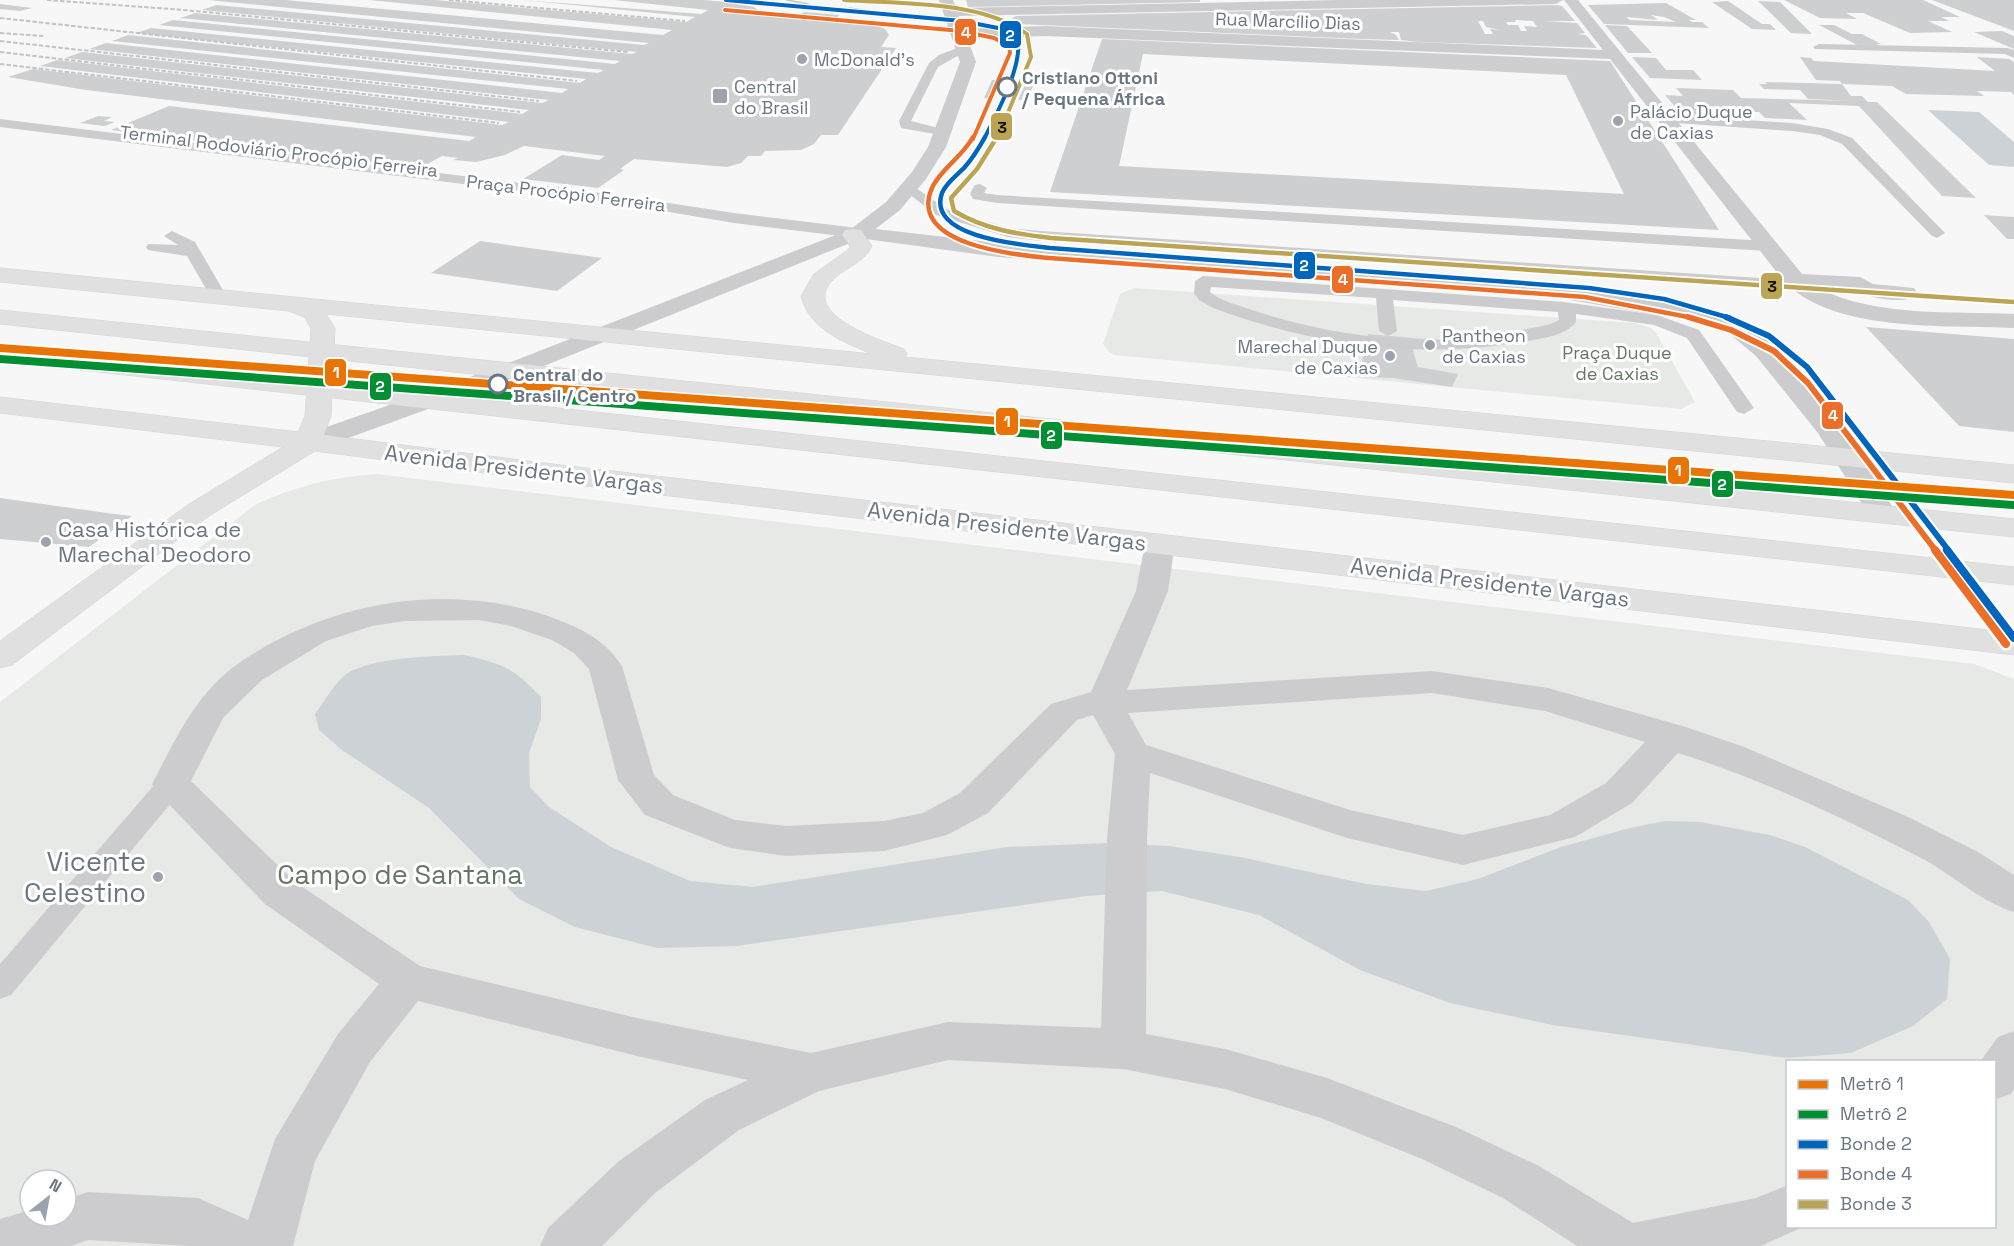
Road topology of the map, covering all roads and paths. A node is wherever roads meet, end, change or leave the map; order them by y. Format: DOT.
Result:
graph roads {
  1 [pos="1556,0"];
  2 [pos="1571,0"];
  3 [pos="947,6"];
  4 [pos="962,41"];
  5 [pos="1818,47"];
  6 [pos="2010,53"];
  7 [pos="1616,55"];
  8 [pos="1667,119"];
  9 [pos="0,123"];
  10 [pos="941,133"];
  11 [pos="0,136"];
  12 [pos="909,187"];
  13 [pos="980,188"];
  14 [pos="1292,216"];
  15 [pos="734,218"];
  16 [pos="1937,233"];
  17 [pos="855,234"];
  18 [pos="172,236"];
  19 [pos="1767,246"];
  20 [pos="154,247"];
  21 [pos="192,252"];
  22 [pos="1310,271"];
  23 [pos="0,275"];
  24 [pos="1797,281"];
  25 [pos="1470,292"];
  26 [pos="1384,294"];
  27 [pos="1925,294"];
  28 [pos="219,297"];
  29 [pos="1970,297"];
  30 [pos="2014,300"];
  31 [pos="296,305"];
  32 [pos="1564,307"];
  33 [pos="0,317"];
  34 [pos="2014,321"];
  35 [pos="1388,331"];
  36 [pos="601,336"];
  37 [pos="322,350"];
  38 [pos="0,354"];
  39 [pos="924,367"];
  40 [pos="510,370"];
  41 [pos="320,390"];
  42 [pos="426,402"];
  43 [pos="0,405"];
  44 [pos="1744,408"];
  45 [pos="308,443"];
  46 [pos="1848,457"];
  47 [pos="2014,474"];
  48 [pos="1882,514"];
  49 [pos="2014,528"];
  50 [pos="1160,544"];
  51 [pos="2014,576"];
  52 [pos="2014,644"];
  53 [pos="0,657"];
  54 [pos="1104,702"];
  55 [pos="1673,736"];
  56 [pos="1133,754"];
  57 [pos="171,784"];
  58 [pos="2014,896"];
  59 [pos="408,981"];
  60 [pos="0,986"];
  61 [pos="1123,1049"];
  62 [pos="2014,1051"];
  63 [pos="812,1073"];
  64 [pos="1996,1078"];
  65 [pos="1786,1210"];
  66 [pos="0,1244"];
  67 [pos="246,1246"];
  68 [pos="267,1246"];
  69 [pos="566,1246"];
  70 [pos="1623,1246"];
  71 [pos="1638,1246"];
  1 -- 3 [label="street"];
  2 -- 7 [label="street"];
  3 -- 4 [label="street"];
  4 -- 7 [label="street, Rua Marcílio Dias"];
  4 -- 10 [label="street"];
  4 -- 10 [label="lane"];
  5 -- 6 [label="lane"];
  7 -- 8 [label="street"];
  8 -- 16 [label="lane"];
  8 -- 19 [label="street"];
  9 -- 15 [label="lane, Praça Procópio Ferreira"];
  10 -- 12 [label="street"];
  11 -- 15 [label="lane, Terminal Rodoviário Procópio Ferreira"];
  12 -- 17 [label="street"];
  12 -- 22 [label="lane"];
  13 -- 14 [label="lane"];
  14 -- 19 [label="lane"];
  14 -- 22 [label="lane"];
  15 -- 17 [label="lane, Praça Procópio Ferreira"];
  17 -- 22 [label="street"];
  17 -- 36 [label="street"];
  17 -- 39 [label="main road"];
  18 -- 21 [label="lane"];
  19 -- 24 [label="street"];
  20 -- 21 [label="lane"];
  21 -- 28 [label="lane"];
  22 -- 24 [label="lane"];
  22 -- 25 [label="street"];
  22 -- 26 [label="lane"];
  22 -- 32 [label="lane"];
  23 -- 28 [label="main road"];
  24 -- 27 [label="street"];
  24 -- 34 [label="street"];
  25 -- 26 [label="lane"];
  25 -- 32 [label="lane"];
  25 -- 46 [label="street"];
  26 -- 35 [label="lane"];
  28 -- 31 [label="main road"];
  29 -- 30 [label="street"];
  31 -- 36 [label="main road"];
  31 -- 37 [label="main road"];
  32 -- 44 [label="lane"];
  33 -- 37 [label="main road"];
  36 -- 39 [label="main road"];
  36 -- 40 [label="street"];
  37 -- 40 [label="main road"];
  37 -- 41 [label="main road"];
  38 -- 41 [label="main road"];
  39 -- 46 [label="main road"];
  40 -- 42 [label="street"];
  40 -- 48 [label="main road"];
  41 -- 42 [label="main road"];
  41 -- 45 [label="main road"];
  42 -- 45 [label="street"];
  42 -- 51 [label="main road"];
  43 -- 45 [label="main road, Avenida Presidente Vargas"];
  45 -- 50 [label="main road, Avenida Presidente Vargas"];
  45 -- 53 [label="main road"];
  46 -- 47 [label="main road"];
  46 -- 48 [label="street"];
  48 -- 49 [label="main road"];
  50 -- 52 [label="main road, Avenida Presidente Vargas"];
  50 -- 54 [label="street"];
  54 -- 55 [label="street"];
  54 -- 56 [label="street"];
  54 -- 57 [label="street"];
  55 -- 56 [label="street"];
  55 -- 58 [label="street"];
  56 -- 61 [label="street"];
  57 -- 59 [label="street"];
  57 -- 60 [label="lane"];
  59 -- 63 [label="street"];
  59 -- 68 [label="street"];
  61 -- 63 [label="street"];
  61 -- 70 [label="street"];
  62 -- 64 [label="street"];
  63 -- 69 [label="street"];
  65 -- 71 [label="street"];
  66 -- 67 [label="street"];
}
